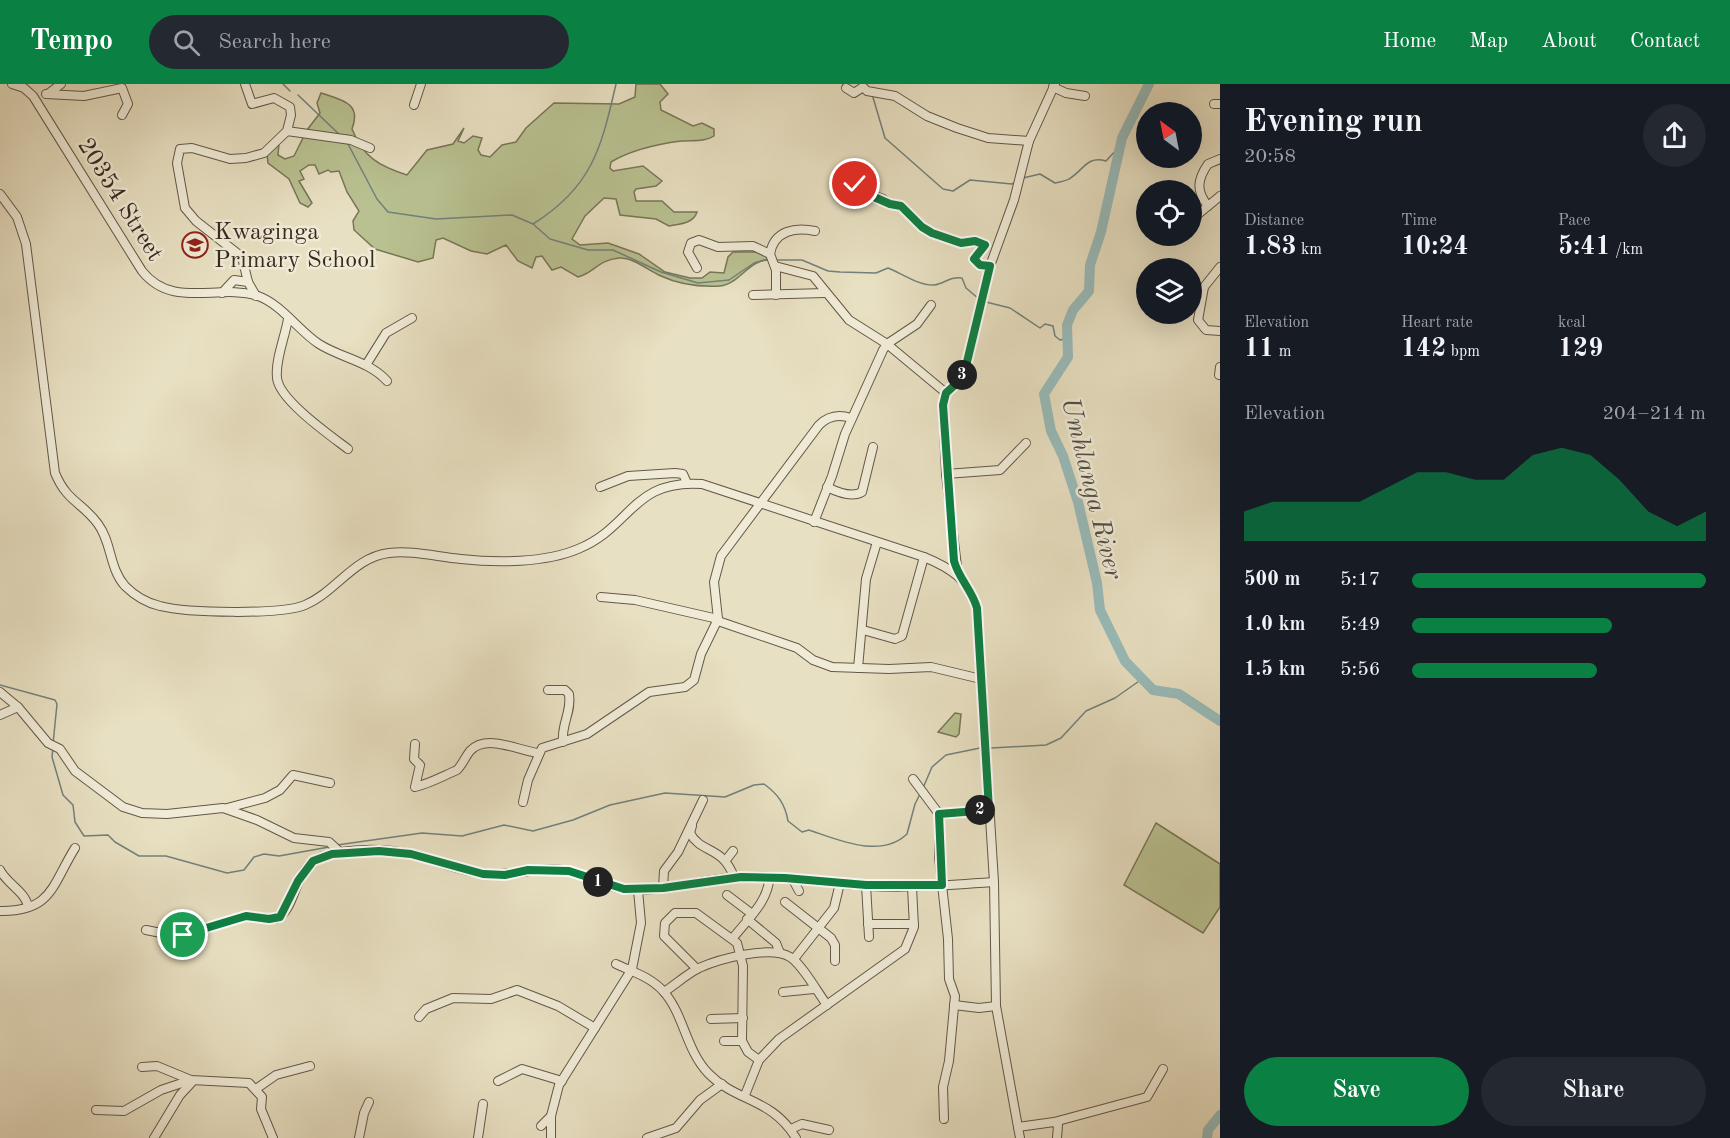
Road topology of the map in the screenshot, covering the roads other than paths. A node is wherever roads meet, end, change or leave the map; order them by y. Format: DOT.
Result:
graph roads {
  1 [pos="12,84"];
  2 [pos="61,84"];
  3 [pos="245,84"];
  4 [pos="421,84"];
  5 [pos="1054,86"];
  6 [pos="846,88"];
  7 [pos="46,94"];
  8 [pos="33,96"];
  9 [pos="1085,96"];
  10 [pos="414,105"];
  11 [pos="122,115"];
  12 [pos="287,131"];
  13 [pos="1029,141"];
  14 [pos="370,148"];
  15 [pos="1220,159"];
  16 [pos="846,182"];
  17 [pos="0,194"];
  18 [pos="1220,196"];
  19 [pos="1208,206"];
  20 [pos="1202,211"];
  21 [pos="816,231"];
  22 [pos="771,255"];
  23 [pos="775,266"];
  24 [pos="990,266"];
  25 [pos="1220,267"];
  26 [pos="697,268"];
  27 [pos="248,282"];
  28 [pos="222,293"];
  29 [pos="825,293"];
  30 [pos="776,295"];
  31 [pos="256,296"];
  32 [pos="753,296"];
  33 [pos="931,305"];
  34 [pos="412,318"];
  35 [pos="288,319"];
  36 [pos="1220,331"];
  37 [pos="886,344"];
  38 [pos="366,364"];
  39 [pos="387,381"];
  40 [pos="946,394"];
  41 [pos="851,418"];
  42 [pos="1026,443"];
  43 [pos="873,447"];
  44 [pos="348,449"];
  45 [pos="946,474"];
  46 [pos="687,483"];
  47 [pos="600,487"];
  48 [pos="827,487"];
  49 [pos="758,504"];
  50 [pos="814,522"];
  51 [pos="877,542"];
  52 [pos="924,558"];
  53 [pos="958,575"];
  54 [pos="601,597"];
  55 [pos="718,620"];
  56 [pos="863,630"];
  57 [pos="858,668"];
  58 [pos="981,679"];
  59 [pos="548,690"];
  60 [pos="0,692"];
  61 [pos="18,707"];
  62 [pos="0,716"];
  63 [pos="563,742"];
  64 [pos="415,744"];
  65 [pos="538,753"];
  66 [pos="913,779"];
  67 [pos="330,783"];
  68 [pos="703,800"];
  69 [pos="523,802"];
  70 [pos="223,808"];
  71 [pos="989,810"];
  72 [pos="939,814"];
  73 [pos="692,824"];
  74 [pos="75,848"];
  75 [pos="733,851"];
  76 [pos="339,852"];
  77 [pos="726,860"];
  78 [pos="0,870"];
  79 [pos="769,877"];
  80 [pos="734,878"];
  81 [pos="792,878"];
  82 [pos="994,882"];
  83 [pos="840,883"];
  84 [pos="866,885"];
  85 [pos="942,885"];
  86 [pos="912,887"];
  87 [pos="663,888"];
  88 [pos="638,890"];
  89 [pos="798,891"];
  90 [pos="727,895"];
  91 [pos="785,902"];
  92 [pos="28,907"];
  93 [pos="0,911"];
  94 [pos="750,917"];
  95 [pos="868,924"];
  96 [pos="914,924"];
  97 [pos="819,928"];
  98 [pos="146,930"];
  99 [pos="869,937"];
  100 [pos="733,938"];
  101 [pos="780,953"];
  102 [pos="740,956"];
  103 [pos="794,959"];
  104 [pos="835,961"];
  105 [pos="616,964"];
  106 [pos="632,969"];
  107 [pos="697,969"];
  108 [pos="814,989"];
  109 [pos="664,992"];
  110 [pos="783,992"];
  111 [pos="845,993"];
  112 [pos="851,1000"];
  113 [pos="827,1005"];
  114 [pos="954,1005"];
  115 [pos="996,1006"];
  116 [pos="419,1017"];
  117 [pos="743,1017"];
  118 [pos="711,1019"];
  119 [pos="595,1028"];
  120 [pos="724,1041"];
  121 [pos="742,1041"];
  122 [pos="759,1060"];
  123 [pos="142,1066"];
  124 [pos="310,1066"];
  125 [pos="1163,1069"];
  126 [pos="193,1080"];
  127 [pos="498,1081"];
  128 [pos="562,1081"];
  129 [pos="722,1084"];
  130 [pos="256,1089"];
  131 [pos="745,1095"];
  132 [pos="369,1102"];
  133 [pos="483,1104"];
  134 [pos="96,1110"];
  135 [pos="551,1116"];
  136 [pos="944,1119"];
  137 [pos="1054,1122"];
  138 [pos="541,1126"];
  139 [pos="1018,1127"];
  140 [pos="791,1129"];
  141 [pos="829,1130"];
  142 [pos="154,1138"];
  143 [pos="273,1138"];
  144 [pos="359,1138"];
  145 [pos="478,1138"];
  146 [pos="551,1138"];
  147 [pos="647,1138"];
  148 [pos="796,1138"];
  149 [pos="1020,1138"];
  150 [pos="1057,1138"];
  1 -- 8 [label="street, 20354 Street"];
  2 -- 7 [label="street"];
  3 -- 12 [label="street"];
  4 -- 10 [label="street"];
  5 -- 9 [label="street"];
  5 -- 13 [label="street"];
  6 -- 13 [label="street"];
  7 -- 8 [label="street"];
  7 -- 11 [label="street"];
  8 -- 28 [label="street, 20354 Street"];
  12 -- 14 [label="street"];
  12 -- 27 [label="street"];
  13 -- 24 [label="street"];
  15 -- 19 [label="street"];
  16 -- 24 [label="street"];
  17 -- 46 [label="street"];
  18 -- 19 [label="street"];
  19 -- 20 [label="street"];
  21 -- 22 [label="street"];
  22 -- 23 [label="street"];
  22 -- 26 [label="street"];
  23 -- 29 [label="street"];
  23 -- 30 [label="street"];
  24 -- 40 [label="street"];
  25 -- 36 [label="street"];
  27 -- 28 [label="street"];
  27 -- 31 [label="street"];
  28 -- 31 [label="street, 20354 Street"];
  29 -- 30 [label="street"];
  29 -- 37 [label="street"];
  30 -- 32 [label="street"];
  31 -- 35 [label="street"];
  33 -- 37 [label="street"];
  34 -- 38 [label="street"];
  35 -- 38 [label="street"];
  35 -- 44 [label="street"];
  37 -- 40 [label="street"];
  37 -- 41 [label="street"];
  38 -- 39 [label="street"];
  40 -- 45 [label="street"];
  41 -- 48 [label="street"];
  41 -- 49 [label="street"];
  42 -- 45 [label="street"];
  43 -- 48 [label="street"];
  45 -- 53 [label="street"];
  46 -- 47 [label="street"];
  46 -- 49 [label="street"];
  48 -- 50 [label="street"];
  49 -- 50 [label="street"];
  49 -- 55 [label="street"];
  50 -- 51 [label="street"];
  51 -- 52 [label="street"];
  51 -- 56 [label="street"];
  52 -- 53 [label="street"];
  52 -- 56 [label="street"];
  53 -- 58 [label="street"];
  54 -- 55 [label="street"];
  55 -- 57 [label="street"];
  55 -- 63 [label="street"];
  56 -- 57 [label="street"];
  57 -- 58 [label="street"];
  58 -- 71 [label="street"];
  59 -- 63 [label="street"];
  60 -- 61 [label="street"];
  61 -- 62 [label="street"];
  61 -- 70 [label="street"];
  63 -- 65 [label="street"];
  64 -- 65 [label="street"];
  65 -- 69 [label="street"];
  66 -- 72 [label="street"];
  67 -- 70 [label="street"];
  68 -- 73 [label="street"];
  70 -- 76 [label="street"];
  71 -- 72 [label="street"];
  71 -- 82 [label="street"];
  72 -- 85 [label="street"];
  73 -- 77 [label="street"];
  73 -- 87 [label="street"];
  74 -- 92 [label="street"];
  75 -- 77 [label="street"];
  76 -- 88 [label="street"];
  76 -- 98 [label="street"];
  77 -- 80 [label="street"];
  78 -- 92 [label="street"];
  79 -- 80 [label="street"];
  79 -- 81 [label="street"];
  79 -- 94 [label="street"];
  80 -- 87 [label="street"];
  81 -- 83 [label="street"];
  81 -- 89 [label="street"];
  82 -- 85 [label="street"];
  82 -- 115 [label="street"];
  83 -- 84 [label="street"];
  83 -- 97 [label="street"];
  84 -- 86 [label="street"];
  84 -- 95 [label="street"];
  85 -- 86 [label="street"];
  85 -- 114 [label="street"];
  86 -- 96 [label="street"];
  87 -- 88 [label="street"];
  88 -- 106 [label="street"];
  90 -- 94 [label="street"];
  91 -- 97 [label="street"];
  92 -- 93 [label="street"];
  94 -- 100 [label="street"];
  94 -- 101 [label="street"];
  95 -- 96 [label="street"];
  95 -- 99 [label="street"];
  96 -- 111 [label="street"];
  97 -- 103 [label="street"];
  97 -- 104 [label="street"];
  100 -- 102 [label="street"];
  100 -- 107 [label="street"];
  101 -- 102 [label="street"];
  101 -- 103 [label="street"];
  102 -- 107 [label="street"];
  102 -- 117 [label="street"];
  103 -- 108 [label="street"];
  105 -- 106 [label="street"];
  106 -- 109 [label="street"];
  106 -- 119 [label="street"];
  107 -- 109 [label="street"];
  108 -- 110 [label="street"];
  108 -- 113 [label="street"];
  109 -- 129 [label="street"];
  111 -- 112 [label="street"];
  111 -- 113 [label="street"];
  113 -- 122 [label="street"];
  114 -- 115 [label="street"];
  114 -- 136 [label="street"];
  115 -- 139 [label="street"];
  116 -- 119 [label="street"];
  117 -- 118 [label="street"];
  117 -- 121 [label="street"];
  119 -- 128 [label="street"];
  120 -- 121 [label="street"];
  121 -- 122 [label="street"];
  122 -- 131 [label="street"];
  123 -- 126 [label="street"];
  124 -- 130 [label="street"];
  125 -- 137 [label="street"];
  126 -- 130 [label="street"];
  126 -- 134 [label="street"];
  126 -- 142 [label="street"];
  127 -- 128 [label="street"];
  128 -- 135 [label="street"];
  129 -- 131 [label="street"];
  129 -- 147 [label="street"];
  130 -- 143 [label="street"];
  131 -- 140 [label="street"];
  132 -- 144 [label="street"];
  133 -- 145 [label="street"];
  135 -- 138 [label="street"];
  135 -- 146 [label="street"];
  137 -- 139 [label="street"];
  137 -- 150 [label="street"];
  139 -- 149 [label="street"];
  140 -- 141 [label="street"];
  140 -- 148 [label="street"];
}
